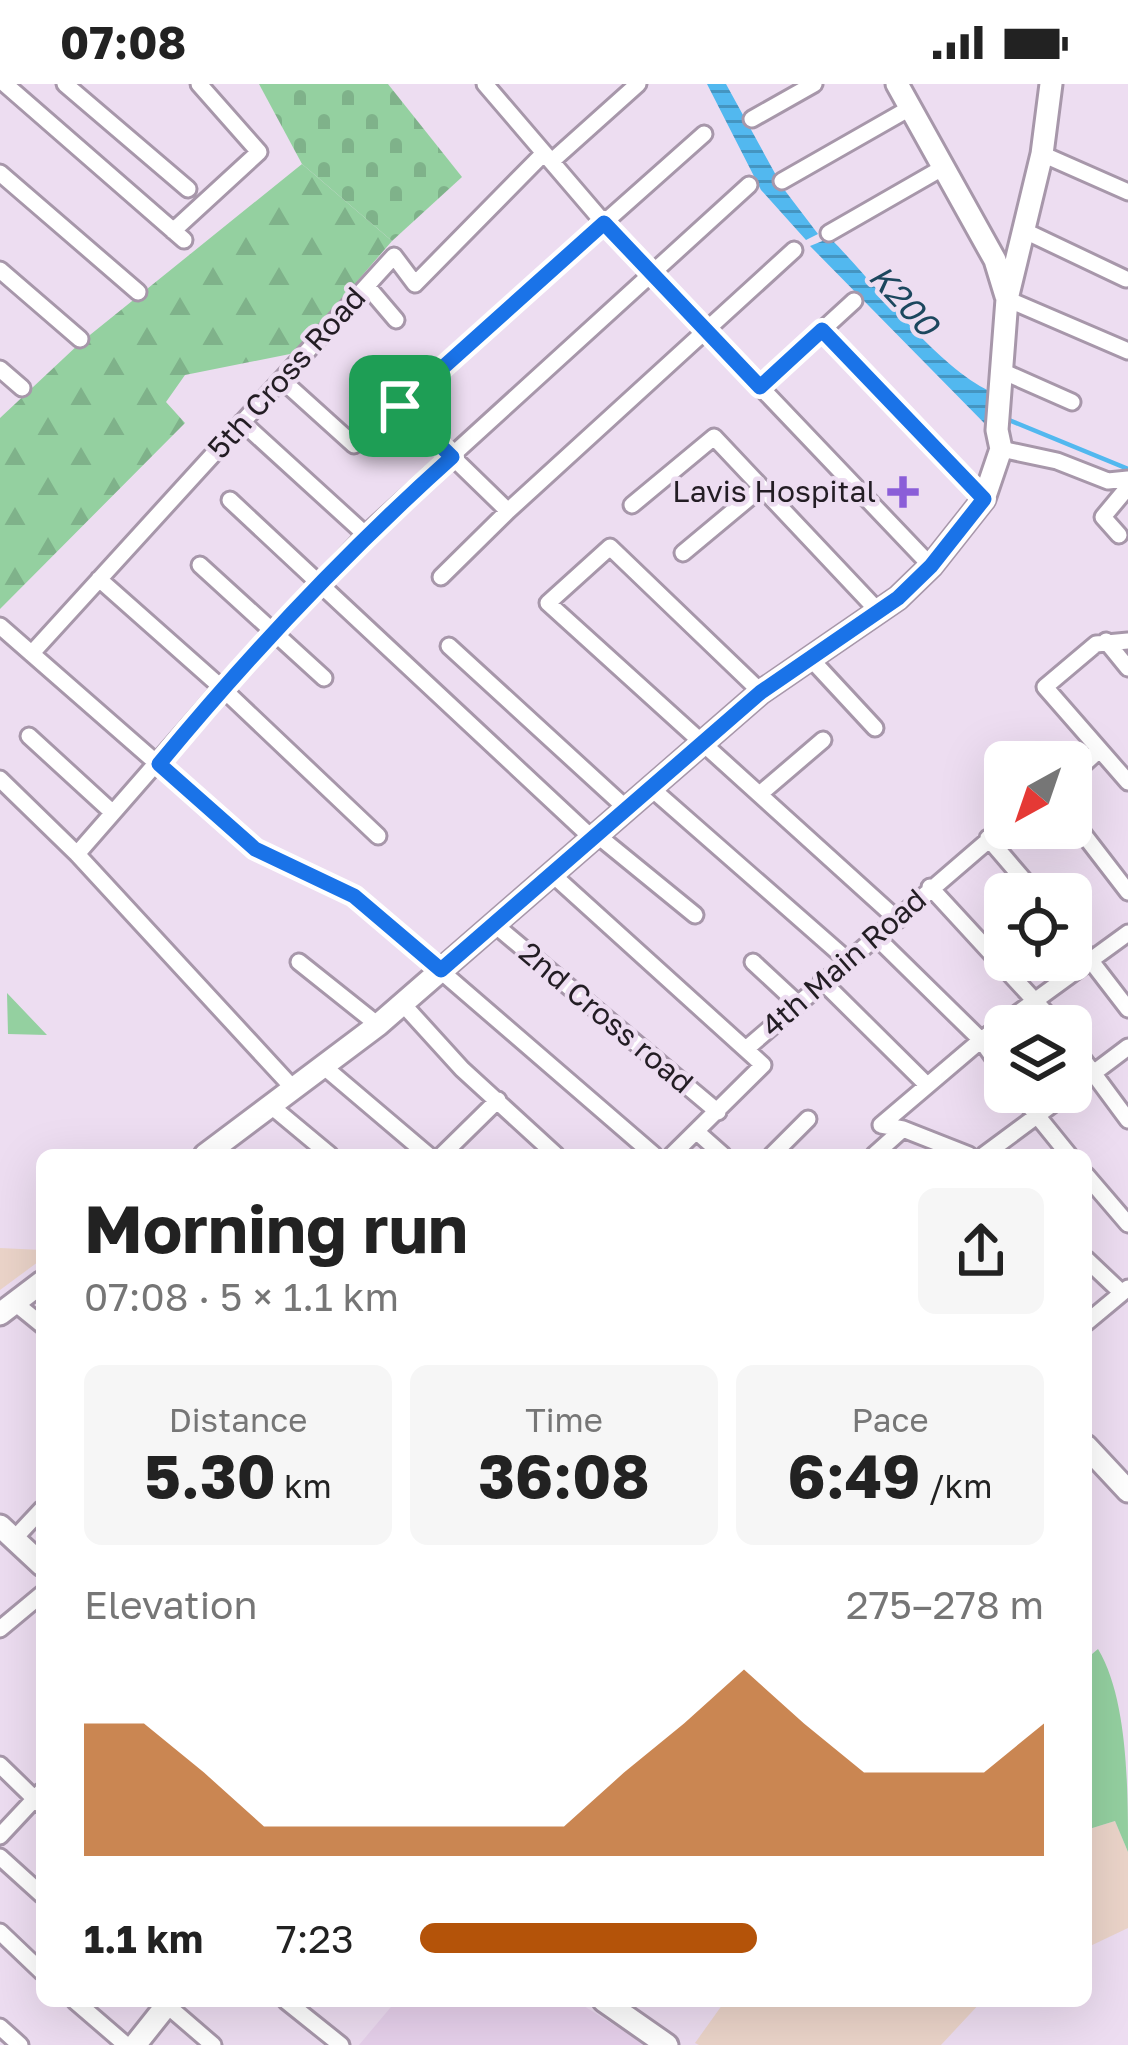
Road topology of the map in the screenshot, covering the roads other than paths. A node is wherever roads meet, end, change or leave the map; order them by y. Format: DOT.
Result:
graph roads {
  1 [pos="5,84"];
  2 [pos="65,84"];
  3 [pos="199,84"];
  4 [pos="638,84"];
  5 [pos="814,84"];
  6 [pos="897,84"];
  7 [pos="1052,84"];
  8 [pos="493,87"];
  9 [pos="910,108"];
  10 [pos="752,118"];
  11 [pos="704,134"];
  12 [pos="1042,154"];
  13 [pos="548,157"];
  14 [pos="944,167"];
  15 [pos="0,172"];
  16 [pos="782,181"];
  17 [pos="749,185"];
  18 [pos="188,189"];
  19 [pos="1128,192"];
  20 [pos="604,223"];
  21 [pos="1025,231"];
  22 [pos="829,233"];
  23 [pos="794,250"];
  24 [pos="0,271"];
  25 [pos="652,274"];
  26 [pos="1126,279"];
  27 [pos="367,286"];
  28 [pos="138,292"];
  29 [pos="1007,298"];
  30 [pos="854,301"];
  31 [pos="396,320"];
  32 [pos="707,330"];
  33 [pos="822,330"];
  34 [pos="80,339"];
  35 [pos="1128,350"];
  36 [pos="0,369"];
  37 [pos="282,380"];
  38 [pos="1001,382"];
  39 [pos="760,387"];
  40 [pos="22,388"];
  41 [pos="1072,402"];
  42 [pos="400,406"];
  43 [pos="242,422"];
  44 [pos="999,440"];
  45 [pos="452,457"];
  46 [pos="1128,483"];
  47 [pos="761,488"];
  48 [pos="984,499"];
  49 [pos="230,500"];
  50 [pos="632,505"];
  51 [pos="508,511"];
  52 [pos="366,535"];
  53 [pos="1119,535"];
  54 [pos="682,553"];
  55 [pos="200,565"];
  56 [pos="931,566"];
  57 [pos="441,577"];
  58 [pos="99,579"];
  59 [pos="319,583"];
  60 [pos="880,612"];
  61 [pos="0,626"];
  62 [pos="273,633"];
  63 [pos="1106,641"];
  64 [pos="1128,641"];
  65 [pos="449,646"];
  66 [pos="32,653"];
  67 [pos="811,659"];
  68 [pos="1128,668"];
  69 [pos="324,678"];
  70 [pos="222,688"];
  71 [pos="761,692"];
  72 [pos="875,728"];
  73 [pos="28,736"];
  74 [pos="823,740"];
  75 [pos="702,746"];
  76 [pos="1099,750"];
  77 [pos="1092,756"];
  78 [pos="159,764"];
  79 [pos="0,779"];
  80 [pos="1128,782"];
  81 [pos="651,788"];
  82 [pos="760,794"];
  83 [pos="627,809"];
  84 [pos="113,812"];
  85 [pos="378,836"];
  86 [pos="595,837"];
  87 [pos="984,841"];
  88 [pos="1092,845"];
  89 [pos="997,849"];
  90 [pos="77,854"];
  91 [pos="1018,873"];
  92 [pos="552,874"];
  93 [pos="931,887"];
  94 [pos="1128,892"];
  95 [pos="694,915"];
  96 [pos="898,920"];
  97 [pos="494,924"];
  98 [pos="1128,934"];
  99 [pos="876,937"];
  100 [pos="846,959"];
  101 [pos="1093,960"];
  102 [pos="299,962"];
  103 [pos="753,962"];
  104 [pos="441,970"];
  105 [pos="822,981"];
  106 [pos="1038,1000"];
  107 [pos="796,1002"];
  108 [pos="402,1003"];
  109 [pos="1042,1005"];
  110 [pos="1128,1009"];
  111 [pos="378,1025"];
  112 [pos="980,1040"];
  113 [pos="984,1045"];
  114 [pos="1128,1047"];
  115 [pos="746,1049"];
  116 [pos="322,1064"];
  117 [pos="1092,1071"];
  118 [pos="1094,1074"];
  119 [pos="926,1084"];
  120 [pos="292,1088"];
  121 [pos="498,1100"];
  122 [pos="270,1106"];
  123 [pos="718,1112"];
  124 [pos="1034,1113"];
  125 [pos="1040,1113"];
  126 [pos="1036,1116"];
  127 [pos="808,1119"];
  128 [pos="1128,1120"];
  129 [pos="902,1129"];
  130 [pos="698,1132"];
  131 [pos="222,1149"];
  132 [pos="323,1149"];
  133 [pos="421,1149"];
  134 [pos="448,1149"];
  135 [pos="550,1149"];
  136 [pos="647,1149"];
  137 [pos="679,1149"];
  138 [pos="716,1149"];
  139 [pos="778,1149"];
  140 [pos="880,1149"];
  141 [pos="954,1149"];
  142 [pos="992,1149"];
  143 [pos="1064,1149"];
  144 [pos="1092,1182"];
  145 [pos="1128,1224"];
  146 [pos="1092,1264"];
  147 [pos="36,1287"];
  148 [pos="1125,1290"];
  149 [pos="8,1308"];
  150 [pos="1092,1318"];
  151 [pos="36,1322"];
  152 [pos="1092,1452"];
  153 [pos="1128,1491"];
  154 [pos="36,1513"];
  155 [pos="7,1532"];
  156 [pos="36,1559"];
  157 [pos="36,1599"];
  158 [pos="0,1629"];
  159 [pos="0,1765"];
  160 [pos="36,1796"];
  161 [pos="36,1803"];
  162 [pos="0,1836"];
  163 [pos="0,1857"];
  164 [pos="36,1889"];
  165 [pos="0,1933"];
  166 [pos="36,1966"];
  167 [pos="83,2007"];
  168 [pos="162,2007"];
  169 [pos="171,2007"];
  170 [pos="294,2007"];
  171 [pos="613,2007"];
  172 [pos="0,2027"];
  173 [pos="20,2045"];
  174 [pos="130,2045"];
  175 [pos="213,2045"];
  176 [pos="341,2045"];
  177 [pos="667,2045"];
  1 -- 3 [label="street"];
  2 -- 18 [label="street"];
  4 -- 13 [label="street"];
  5 -- 10 [label="street"];
  6 -- 9 [label="main road"];
  7 -- 12 [label="main road"];
  8 -- 13 [label="street"];
  9 -- 14 [label="main road"];
  9 -- 16 [label="street"];
  11 -- 20 [label="street"];
  12 -- 19 [label="street"];
  12 -- 21 [label="main road"];
  13 -- 20 [label="street"];
  13 -- 27 [label="street, 5th Cross Road"];
  14 -- 22 [label="street"];
  14 -- 29 [label="main road"];
  15 -- 28 [label="street"];
  17 -- 25 [label="street"];
  20 -- 25 [label="street"];
  20 -- 42 [label="street"];
  21 -- 26 [label="street"];
  21 -- 29 [label="main road"];
  23 -- 32 [label="street"];
  24 -- 34 [label="street"];
  25 -- 32 [label="street"];
  25 -- 45 [label="street"];
  27 -- 31 [label="street"];
  27 -- 37 [label="street, 5th Cross Road"];
  29 -- 35 [label="street"];
  29 -- 38 [label="main road"];
  30 -- 33 [label="street"];
  32 -- 39 [label="street"];
  32 -- 51 [label="street"];
  33 -- 39 [label="street"];
  33 -- 48 [label="street"];
  36 -- 40 [label="street"];
  37 -- 42 [label="street"];
  37 -- 43 [label="street, 5th Cross Road"];
  38 -- 41 [label="street"];
  38 -- 44 [label="main road"];
  39 -- 56 [label="street"];
  42 -- 45 [label="street"];
  43 -- 52 [label="street"];
  43 -- 58 [label="street, 5th Cross Road"];
  44 -- 46 [label="street"];
  44 -- 48 [label="main road"];
  45 -- 51 [label="street"];
  45 -- 52 [label="street"];
  46 -- 53 [label="street"];
  47 -- 50 [label="street"];
  47 -- 54 [label="street"];
  47 -- 60 [label="street"];
  48 -- 56 [label="main road"];
  49 -- 59 [label="street"];
  51 -- 57 [label="street"];
  52 -- 59 [label="street"];
  55 -- 62 [label="street"];
  56 -- 60 [label="main road"];
  58 -- 66 [label="street, 5th Cross Road"];
  58 -- 70 [label="street"];
  59 -- 62 [label="street"];
  59 -- 86 [label="street"];
  60 -- 67 [label="main road"];
  61 -- 66 [label="street"];
  62 -- 69 [label="street"];
  62 -- 70 [label="street"];
  63 -- 64 [label="street"];
  63 -- 68 [label="street"];
  63 -- 76 [label="street"];
  65 -- 83 [label="street"];
  66 -- 78 [label="street"];
  67 -- 71 [label="main road"];
  67 -- 72 [label="street"];
  70 -- 78 [label="street"];
  70 -- 85 [label="street"];
  71 -- 75 [label="main road"];
  71 -- 75 [label="street"];
  73 -- 84 [label="street"];
  74 -- 82 [label="street"];
  75 -- 81 [label="main road"];
  75 -- 82 [label="street"];
  76 -- 77 [label="street"];
  76 -- 80 [label="street"];
  78 -- 84 [label="street"];
  78 -- 104 [label="street"];
  79 -- 90 [label="street"];
  81 -- 83 [label="main road"];
  81 -- 100 [label="street"];
  82 -- 96 [label="street"];
  83 -- 86 [label="main road"];
  84 -- 90 [label="street"];
  86 -- 92 [label="main road"];
  86 -- 95 [label="street"];
  87 -- 93 [label="street, 4th Main Road"];
  88 -- 94 [label="street"];
  89 -- 91 [label="street"];
  90 -- 120 [label="street"];
  92 -- 97 [label="main road"];
  92 -- 115 [label="street"];
  93 -- 96 [label="street, 4th Main Road"];
  93 -- 106 [label="street"];
  96 -- 99 [label="street, 4th Main Road"];
  97 -- 104 [label="main road"];
  97 -- 123 [label="street, 2nd Cross road"];
  98 -- 101 [label="street"];
  99 -- 100 [label="street, 4th Main Road"];
  99 -- 112 [label="street"];
  100 -- 105 [label="street, 4th Main Road"];
  101 -- 106 [label="street"];
  101 -- 110 [label="street"];
  102 -- 111 [label="street"];
  103 -- 107 [label="street"];
  104 -- 108 [label="main road"];
  104 -- 136 [label="street"];
  105 -- 107 [label="street, 4th Main Road"];
  105 -- 119 [label="street"];
  106 -- 109 [label="street"];
  106 -- 112 [label="street"];
  107 -- 115 [label="street, 4th Main Road"];
  108 -- 111 [label="main road"];
  108 -- 121 [label="street"];
  111 -- 116 [label="main road"];
  112 -- 113 [label="street"];
  112 -- 119 [label="street"];
  114 -- 118 [label="street"];
  115 -- 123 [label="street, 4th Main Road"];
  116 -- 120 [label="main road"];
  116 -- 133 [label="street"];
  117 -- 118 [label="street"];
  118 -- 128 [label="street"];
  119 -- 129 [label="street"];
  120 -- 122 [label="main road"];
  121 -- 134 [label="street"];
  121 -- 135 [label="street"];
  122 -- 131 [label="main road"];
  122 -- 132 [label="street"];
  123 -- 130 [label="street, 4th Main Road"];
  124 -- 126 [label="street"];
  125 -- 126 [label="street"];
  126 -- 142 [label="street"];
  126 -- 143 [label="street"];
  127 -- 139 [label="street"];
  129 -- 140 [label="street"];
  129 -- 141 [label="street"];
  130 -- 137 [label="street, 4th Main Road"];
  130 -- 138 [label="street"];
  144 -- 145 [label="street"];
  146 -- 148 [label="street"];
  147 -- 149 [label="main road"];
  148 -- 150 [label="street"];
  149 -- 151 [label="street"];
  152 -- 153 [label="main road"];
  154 -- 155 [label="street"];
  155 -- 156 [label="main road"];
  157 -- 158 [label="street"];
  159 -- 160 [label="street"];
  161 -- 162 [label="street"];
  163 -- 164 [label="street"];
  165 -- 166 [label="street"];
  167 -- 174 [label="street"];
  168 -- 174 [label="main road"];
  169 -- 175 [label="street"];
  170 -- 176 [label="street"];
  171 -- 177 [label="main road"];
  172 -- 173 [label="street"];
}
